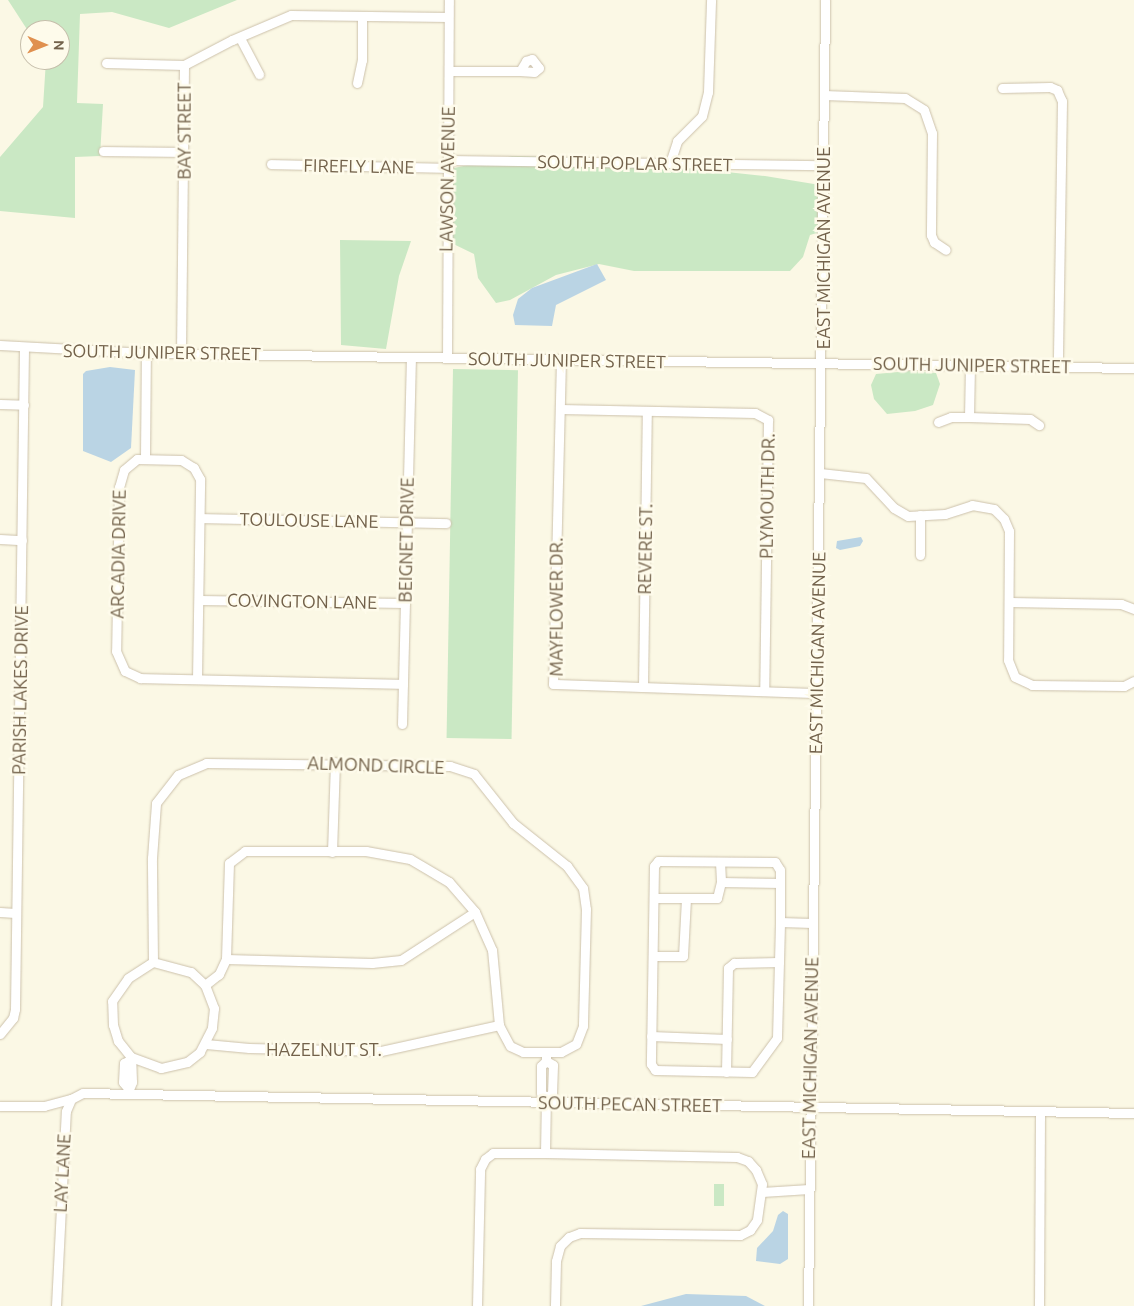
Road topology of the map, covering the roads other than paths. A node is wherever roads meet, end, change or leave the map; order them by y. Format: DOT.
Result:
graph roads {
  1 [pos="449,0"];
  2 [pos="711,0"];
  3 [pos="825,0"];
  4 [pos="362,16"];
  5 [pos="448,16"];
  6 [pos="240,38"];
  7 [pos="106,63"];
  8 [pos="184,65"];
  9 [pos="449,70"];
  10 [pos="520,71"];
  11 [pos="259,74"];
  12 [pos="357,83"];
  13 [pos="1002,88"];
  14 [pos="824,95"];
  15 [pos="104,151"];
  16 [pos="183,152"];
  17 [pos="670,163"];
  18 [pos="271,164"];
  19 [pos="448,164"];
  20 [pos="823,165"];
  21 [pos="946,250"];
  22 [pos="0,345"];
  23 [pos="24,347"];
  24 [pos="146,353"];
  25 [pos="181,353"];
  26 [pos="411,357"];
  27 [pos="447,358"];
  28 [pos="561,359"];
  29 [pos="822,363"];
  30 [pos="970,365"];
  31 [pos="1058,367"];
  32 [pos="1134,368"];
  33 [pos="0,404"];
  34 [pos="24,405"];
  35 [pos="560,409"];
  36 [pos="647,411"];
  37 [pos="970,417"];
  38 [pos="938,422"];
  39 [pos="1039,425"];
  40 [pos="145,458"];
  41 [pos="820,473"];
  42 [pos="920,515"];
  43 [pos="201,518"];
  44 [pos="406,522"];
  45 [pos="446,523"];
  46 [pos="0,539"];
  47 [pos="22,540"];
  48 [pos="920,554"];
  49 [pos="199,600"];
  50 [pos="1010,602"];
  51 [pos="405,603"];
  52 [pos="1134,609"];
  53 [pos="197,679"];
  54 [pos="1134,681"];
  55 [pos="403,684"];
  56 [pos="643,687"];
  57 [pos="764,691"];
  58 [pos="816,693"];
  59 [pos="402,724"];
  60 [pos="335,762"];
  61 [pos="332,852"];
  62 [pos="720,862"];
  63 [pos="721,882"];
  64 [pos="780,883"];
  65 [pos="654,898"];
  66 [pos="686,898"];
  67 [pos="0,912"];
  68 [pos="475,912"];
  69 [pos="15,913"];
  70 [pos="780,922"];
  71 [pos="812,923"];
  72 [pos="653,956"];
  73 [pos="226,959"];
  74 [pos="153,962"];
  75 [pos="779,962"];
  76 [pos="205,985"];
  77 [pos="499,1025"];
  78 [pos="1,1031"];
  79 [pos="651,1036"];
  80 [pos="727,1039"];
  81 [pos="206,1044"];
  82 [pos="546,1057"];
  83 [pos="130,1058"];
  84 [pos="726,1072"];
  85 [pos="127,1091"];
  86 [pos="71,1098"];
  87 [pos="546,1100"];
  88 [pos="0,1106"];
  89 [pos="809,1107"];
  90 [pos="1040,1111"];
  91 [pos="1134,1113"];
  92 [pos="546,1153"];
  93 [pos="808,1189"];
  94 [pos="762,1192"];
  95 [pos="56,1306"];
  96 [pos="477,1306"];
  97 [pos="555,1306"];
  98 [pos="808,1306"];
  99 [pos="1039,1306"];
  1 -- 5 [label="street, LAWSON AVENUE"];
  2 -- 17 [label="street"];
  3 -- 14 [label="street, EAST MICHIGAN AVENUE"];
  4 -- 5 [label="street, BAY STREET"];
  4 -- 6 [label="street, BAY STREET"];
  4 -- 12 [label="street"];
  5 -- 9 [label="street, LAWSON AVENUE"];
  6 -- 8 [label="street, BAY STREET"];
  6 -- 11 [label="street"];
  7 -- 8 [label="street"];
  8 -- 16 [label="street, BAY STREET"];
  9 -- 10 [label="street"];
  9 -- 19 [label="street, LAWSON AVENUE"];
  13 -- 31 [label="street"];
  14 -- 20 [label="street, EAST MICHIGAN AVENUE"];
  14 -- 21 [label="street"];
  15 -- 16 [label="street"];
  16 -- 25 [label="street, BAY STREET"];
  17 -- 19 [label="street, SOUTH POPLAR STREET"];
  17 -- 20 [label="street, SOUTH POPLAR STREET"];
  18 -- 19 [label="street, FIREFLY LANE"];
  19 -- 27 [label="street, LAWSON AVENUE"];
  20 -- 29 [label="street, EAST MICHIGAN AVENUE"];
  22 -- 23 [label="street, SOUTH JUNIPER STREET"];
  23 -- 24 [label="street, SOUTH JUNIPER STREET"];
  23 -- 34 [label="street, PARISH LAKES DRIVE"];
  24 -- 25 [label="street, SOUTH JUNIPER STREET"];
  24 -- 40 [label="street"];
  25 -- 26 [label="street, SOUTH JUNIPER STREET"];
  26 -- 27 [label="street, SOUTH JUNIPER STREET"];
  26 -- 44 [label="street, BEIGNET DRIVE"];
  27 -- 28 [label="street, SOUTH JUNIPER STREET"];
  28 -- 29 [label="street, SOUTH JUNIPER STREET"];
  28 -- 35 [label="street, MAYFLOWER DR."];
  29 -- 30 [label="street, SOUTH JUNIPER STREET"];
  29 -- 41 [label="street, EAST MICHIGAN AVENUE"];
  30 -- 31 [label="street, SOUTH JUNIPER STREET"];
  30 -- 37 [label="street"];
  31 -- 32 [label="street, SOUTH JUNIPER STREET"];
  33 -- 34 [label="street"];
  34 -- 47 [label="street, PARISH LAKES DRIVE"];
  35 -- 36 [label="street, PLYMOUTH DR."];
  35 -- 56 [label="street, MAYFLOWER DR."];
  36 -- 56 [label="street, REVERE ST."];
  36 -- 57 [label="street, PLYMOUTH DR."];
  37 -- 38 [label="street"];
  37 -- 39 [label="street"];
  40 -- 43 [label="street, ARCADIA DRIVE"];
  40 -- 53 [label="street, ARCADIA DRIVE"];
  41 -- 42 [label="street"];
  41 -- 58 [label="street, EAST MICHIGAN AVENUE"];
  42 -- 48 [label="street"];
  42 -- 50 [label="street"];
  43 -- 44 [label="street, TOULOUSE LANE"];
  43 -- 49 [label="street, ARCADIA DRIVE"];
  44 -- 45 [label="street, TOULOUSE LANE"];
  44 -- 51 [label="street, BEIGNET DRIVE"];
  46 -- 47 [label="street"];
  47 -- 69 [label="street, PARISH LAKES DRIVE"];
  49 -- 51 [label="street, COVINGTON LANE"];
  49 -- 53 [label="street, ARCADIA DRIVE"];
  50 -- 52 [label="street"];
  50 -- 54 [label="street"];
  51 -- 55 [label="street, BEIGNET DRIVE"];
  53 -- 55 [label="street, ARCADIA DRIVE"];
  55 -- 59 [label="street, BEIGNET DRIVE"];
  56 -- 57 [label="street, MAYFLOWER DR."];
  57 -- 58 [label="street, MAYFLOWER DR."];
  58 -- 71 [label="street, EAST MICHIGAN AVENUE"];
  60 -- 61 [label="street"];
  60 -- 74 [label="street, ALMOND CIRCLE"];
  60 -- 82 [label="street, ALMOND CIRCLE"];
  61 -- 68 [label="street, ALMOND CIRCLE"];
  61 -- 73 [label="street, ALMOND CIRCLE"];
  62 -- 63 [label="street"];
  62 -- 64 [label="street"];
  62 -- 65 [label="street"];
  63 -- 64 [label="street"];
  63 -- 66 [label="street"];
  64 -- 70 [label="street"];
  65 -- 66 [label="street"];
  65 -- 72 [label="street"];
  66 -- 72 [label="street"];
  67 -- 69 [label="street"];
  68 -- 73 [label="street"];
  68 -- 77 [label="street, ALMOND CIRCLE"];
  69 -- 78 [label="street, PARISH LAKES DRIVE"];
  70 -- 71 [label="street"];
  70 -- 75 [label="street"];
  71 -- 89 [label="street, EAST MICHIGAN AVENUE"];
  72 -- 79 [label="street"];
  73 -- 76 [label="street"];
  74 -- 76 [label="street"];
  74 -- 83 [label="street"];
  75 -- 80 [label="street"];
  75 -- 84 [label="street"];
  76 -- 81 [label="street"];
  77 -- 81 [label="street, HAZELNUT ST."];
  77 -- 82 [label="street, ALMOND CIRCLE"];
  79 -- 80 [label="street"];
  79 -- 84 [label="street"];
  80 -- 84 [label="street"];
  81 -- 83 [label="street"];
  82 -- 87 [label="street"];
  83 -- 85 [label="street"];
  85 -- 86 [label="street"];
  85 -- 87 [label="street, SOUTH PECAN STREET"];
  86 -- 88 [label="street"];
  86 -- 95 [label="street, LAY LANE"];
  87 -- 89 [label="street, SOUTH PECAN STREET"];
  87 -- 92 [label="street"];
  89 -- 90 [label="street, SOUTH PECAN STREET"];
  89 -- 93 [label="street, EAST MICHIGAN AVENUE"];
  90 -- 91 [label="street, SOUTH PECAN STREET"];
  90 -- 99 [label="street"];
  92 -- 94 [label="street"];
  92 -- 96 [label="street"];
  93 -- 94 [label="street"];
  93 -- 98 [label="street, EAST MICHIGAN AVENUE"];
  94 -- 97 [label="street"];
}
